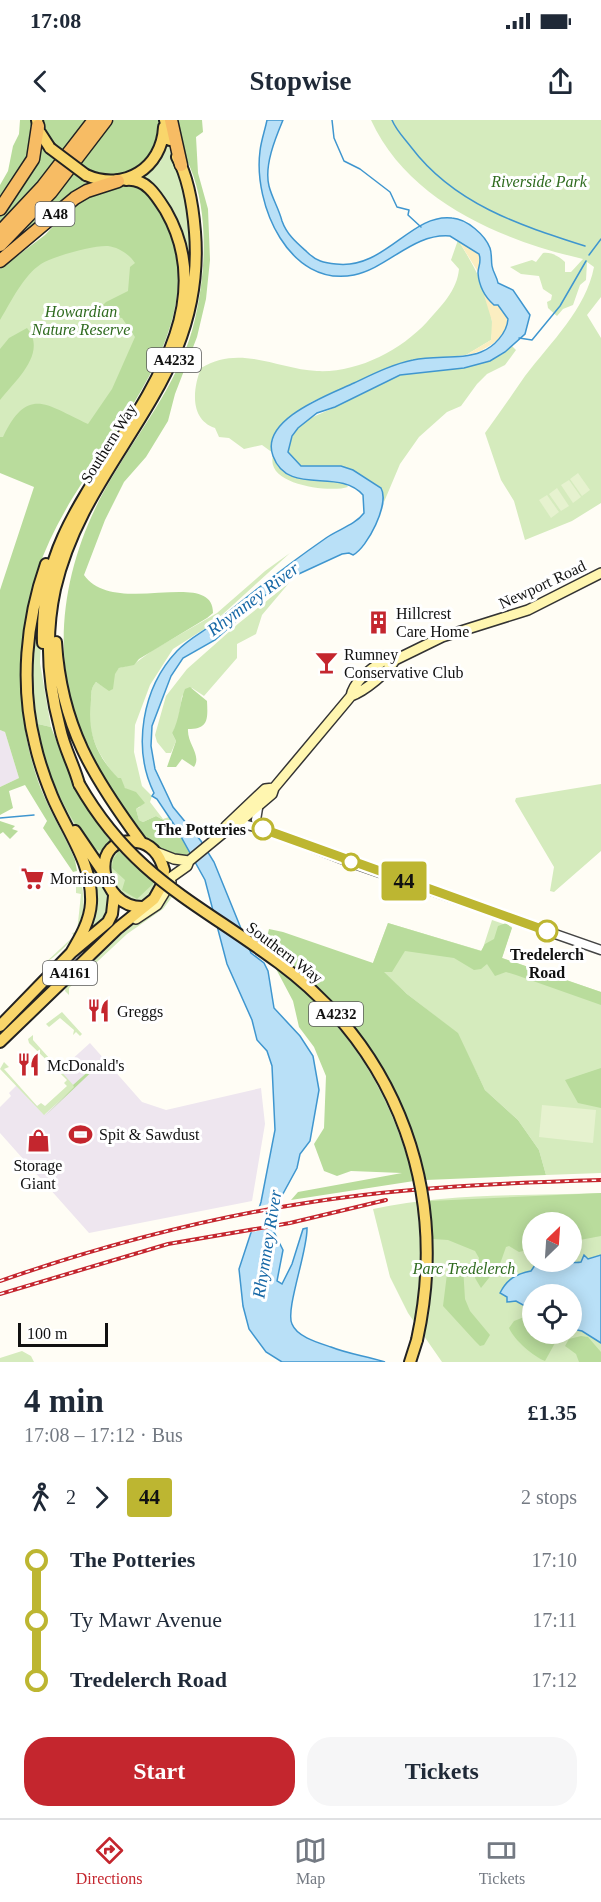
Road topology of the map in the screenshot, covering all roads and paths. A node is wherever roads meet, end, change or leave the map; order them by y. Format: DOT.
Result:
graph roads {
  1 [pos="94,120"];
  2 [pos="106,120"];
  3 [pos="164,120"];
  4 [pos="171,120"];
  5 [pos="37,121"];
  6 [pos="181,165"];
  7 [pos="122,180"];
  8 [pos="0,209"];
  9 [pos="0,232"];
  10 [pos="0,245"];
  11 [pos="0,261"];
  12 [pos="79,501"];
  13 [pos="66,559"];
  14 [pos="601,573"];
  15 [pos="78,784"];
  16 [pos="274,788"];
  17 [pos="52,797"];
  18 [pos="258,808"];
  19 [pos="239,823"];
  20 [pos="267,830"];
  21 [pos="219,836"];
  22 [pos="141,843"];
  23 [pos="156,852"];
  24 [pos="188,863"];
  25 [pos="107,878"];
  26 [pos="163,883"];
  27 [pos="114,896"];
  28 [pos="143,907"];
  29 [pos="118,928"];
  30 [pos="601,950"];
  31 [pos="71,953"];
  32 [pos="0,1026"];
  33 [pos="0,1042"];
  34 [pos="411,1362"];
  1 -- 9 [label="highway, A48"];
  2 -- 10 [label="highway, A48"];
  3 -- 6 [label="main road, Southern Way / A4232"];
  3 -- 7 [label="main road"];
  4 -- 6 [label="highway, A4232"];
  5 -- 7 [label="main road, Southern Way, bridge"];
  5 -- 8 [label="highway"];
  6 -- 13 [label="main road, Southern Way / A4232"];
  7 -- 11 [label="highway, A48"];
  7 -- 12 [label="main road, Southern Way / A4232"];
  12 -- 15 [label="main road, Southern Way / A4232"];
  12 -- 17 [label="main road"];
  13 -- 15 [label="main road, Southern Way / A4232"];
  13 -- 22 [label="main road"];
  14 -- 16 [label="main road, Newport Road"];
  15 -- 34 [label="main road, Southern Way / A4232, bridge"];
  16 -- 18 [label="main road, Newport Road"];
  16 -- 21 [label="main road, Newport Road"];
  17 -- 25 [label="main road"];
  17 -- 31 [label="main road"];
  18 -- 19 [label="main road, Newport Road"];
  18 -- 20 [label="street"];
  19 -- 20 [label="street"];
  19 -- 21 [label="main road, Newport Road"];
  20 -- 30 [label="street"];
  21 -- 24 [label="main road, Newport Road"];
  22 -- 23 [label="main road"];
  22 -- 25 [label="main road"];
  23 -- 24 [label="main road"];
  23 -- 26 [label="main road"];
  24 -- 26 [label="main road, Newport Road"];
  24 -- 29 [label="main road"];
  25 -- 27 [label="main road"];
  26 -- 28 [label="main road, A4161"];
  27 -- 28 [label="main road"];
  27 -- 31 [label="main road, A4161"];
  28 -- 29 [label="main road, A4161"];
  29 -- 33 [label="main road, A4161"];
  31 -- 32 [label="main road, A4161"];
}
